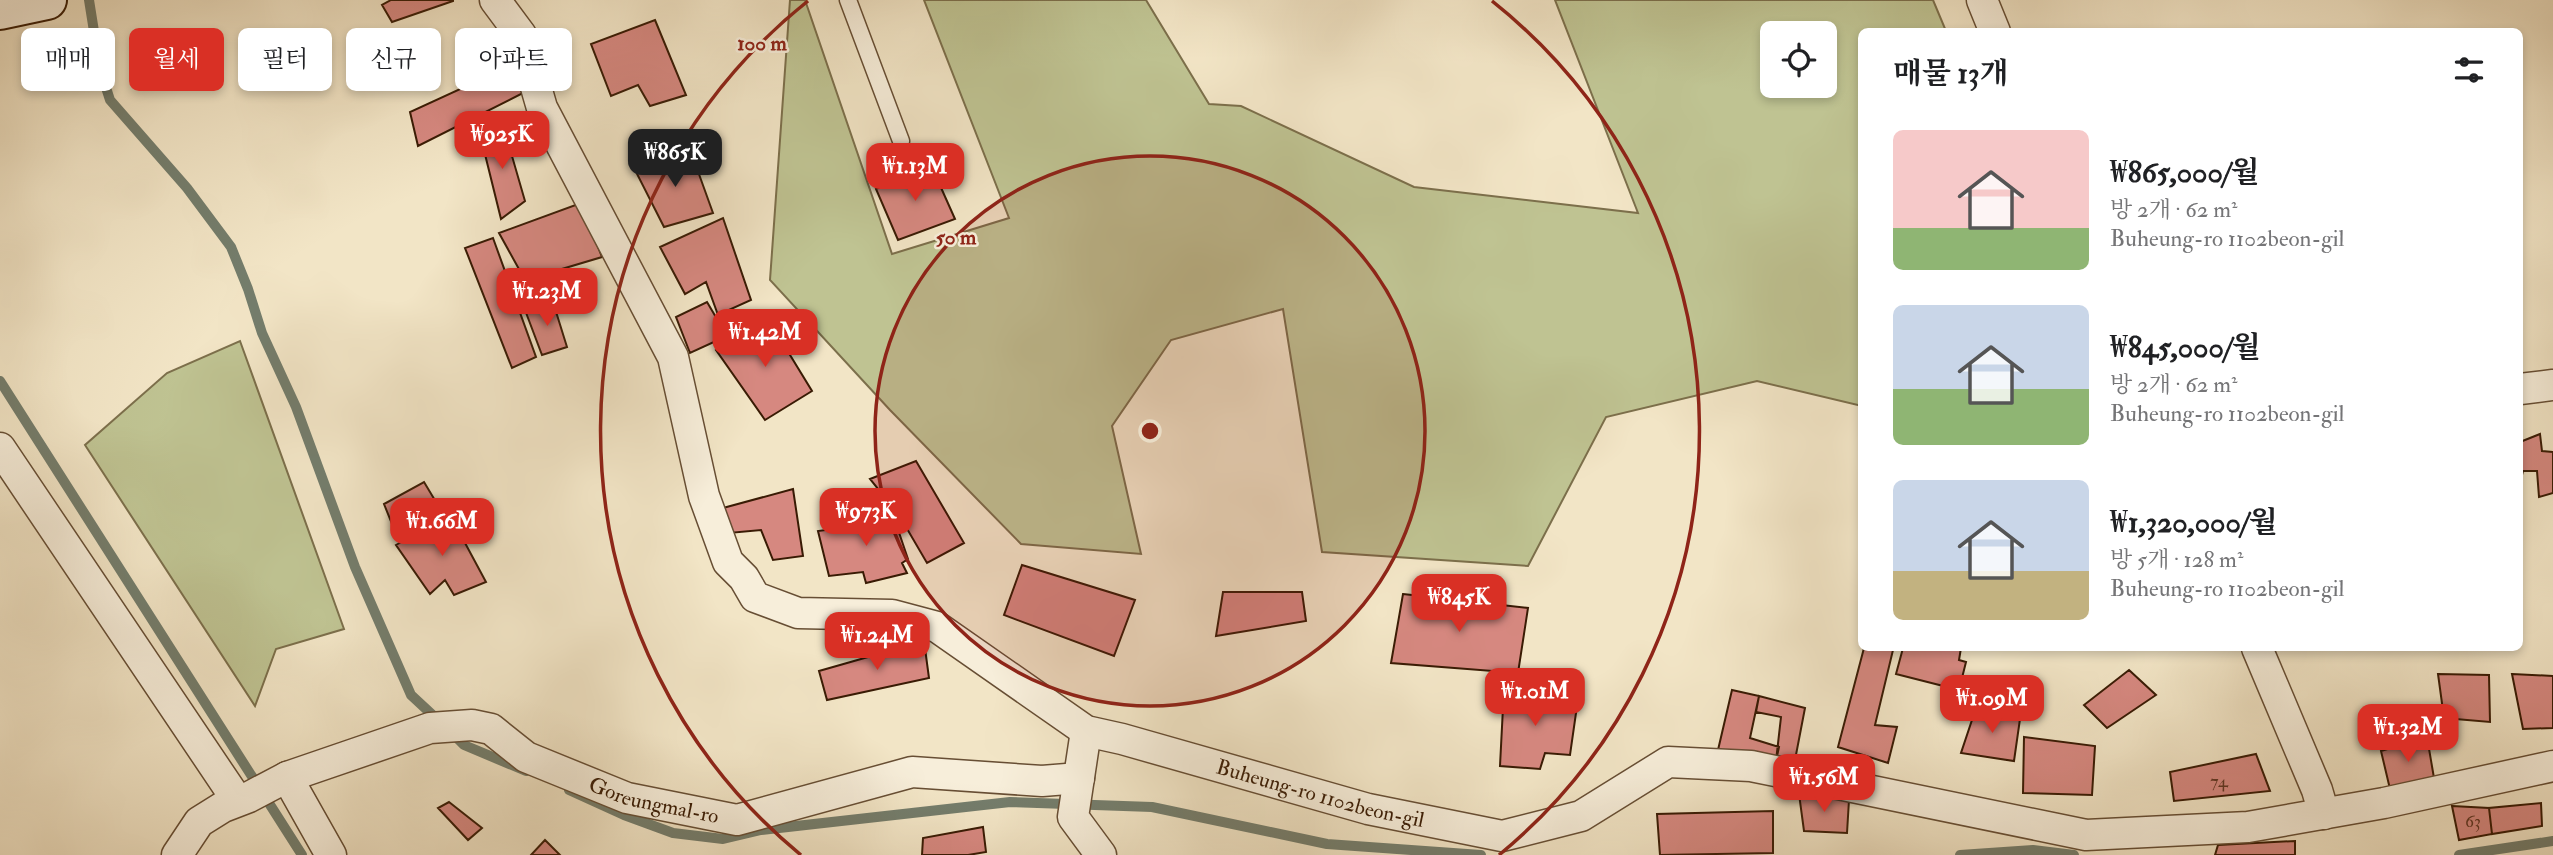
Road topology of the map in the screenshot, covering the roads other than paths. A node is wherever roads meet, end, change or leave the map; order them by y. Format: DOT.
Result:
graph roads {
  1 [pos="47,0"];
  2 [pos="495,0"];
  3 [pos="848,0"];
  4 [pos="1982,0"];
  5 [pos="0,10"];
  6 [pos="1993,28"];
  7 [pos="901,141"];
  8 [pos="2553,385"];
  9 [pos="2523,388"];
  10 [pos="0,447"];
  11 [pos="2258,651"];
  12 [pos="1086,731"];
  13 [pos="2553,766"];
  14 [pos="287,777"];
  15 [pos="1079,778"];
  16 [pos="243,798"];
  17 [pos="2324,814"];
  18 [pos="177,855"];
  19 [pos="331,855"];
  20 [pos="1101,855"];
  1 -- 5 [label="street"];
  2 -- 12 [label="street, Buheung-ro 1102beon-gil"];
  3 -- 7 [label="lane"];
  4 -- 6 [label="street"];
  8 -- 9 [label="street"];
  10 -- 16 [label="street"];
  11 -- 17 [label="street"];
  12 -- 15 [label="street"];
  12 -- 17 [label="street, Buheung-ro 1102beon-gil"];
  13 -- 17 [label="street, Buheung-ro 1102beon-gil"];
  14 -- 15 [label="street, Goreungmal-ro"];
  14 -- 16 [label="street, Goreungmal-ro"];
  14 -- 19 [label="street"];
  15 -- 20 [label="street"];
  16 -- 18 [label="street, Goreungmal-ro"];
}
